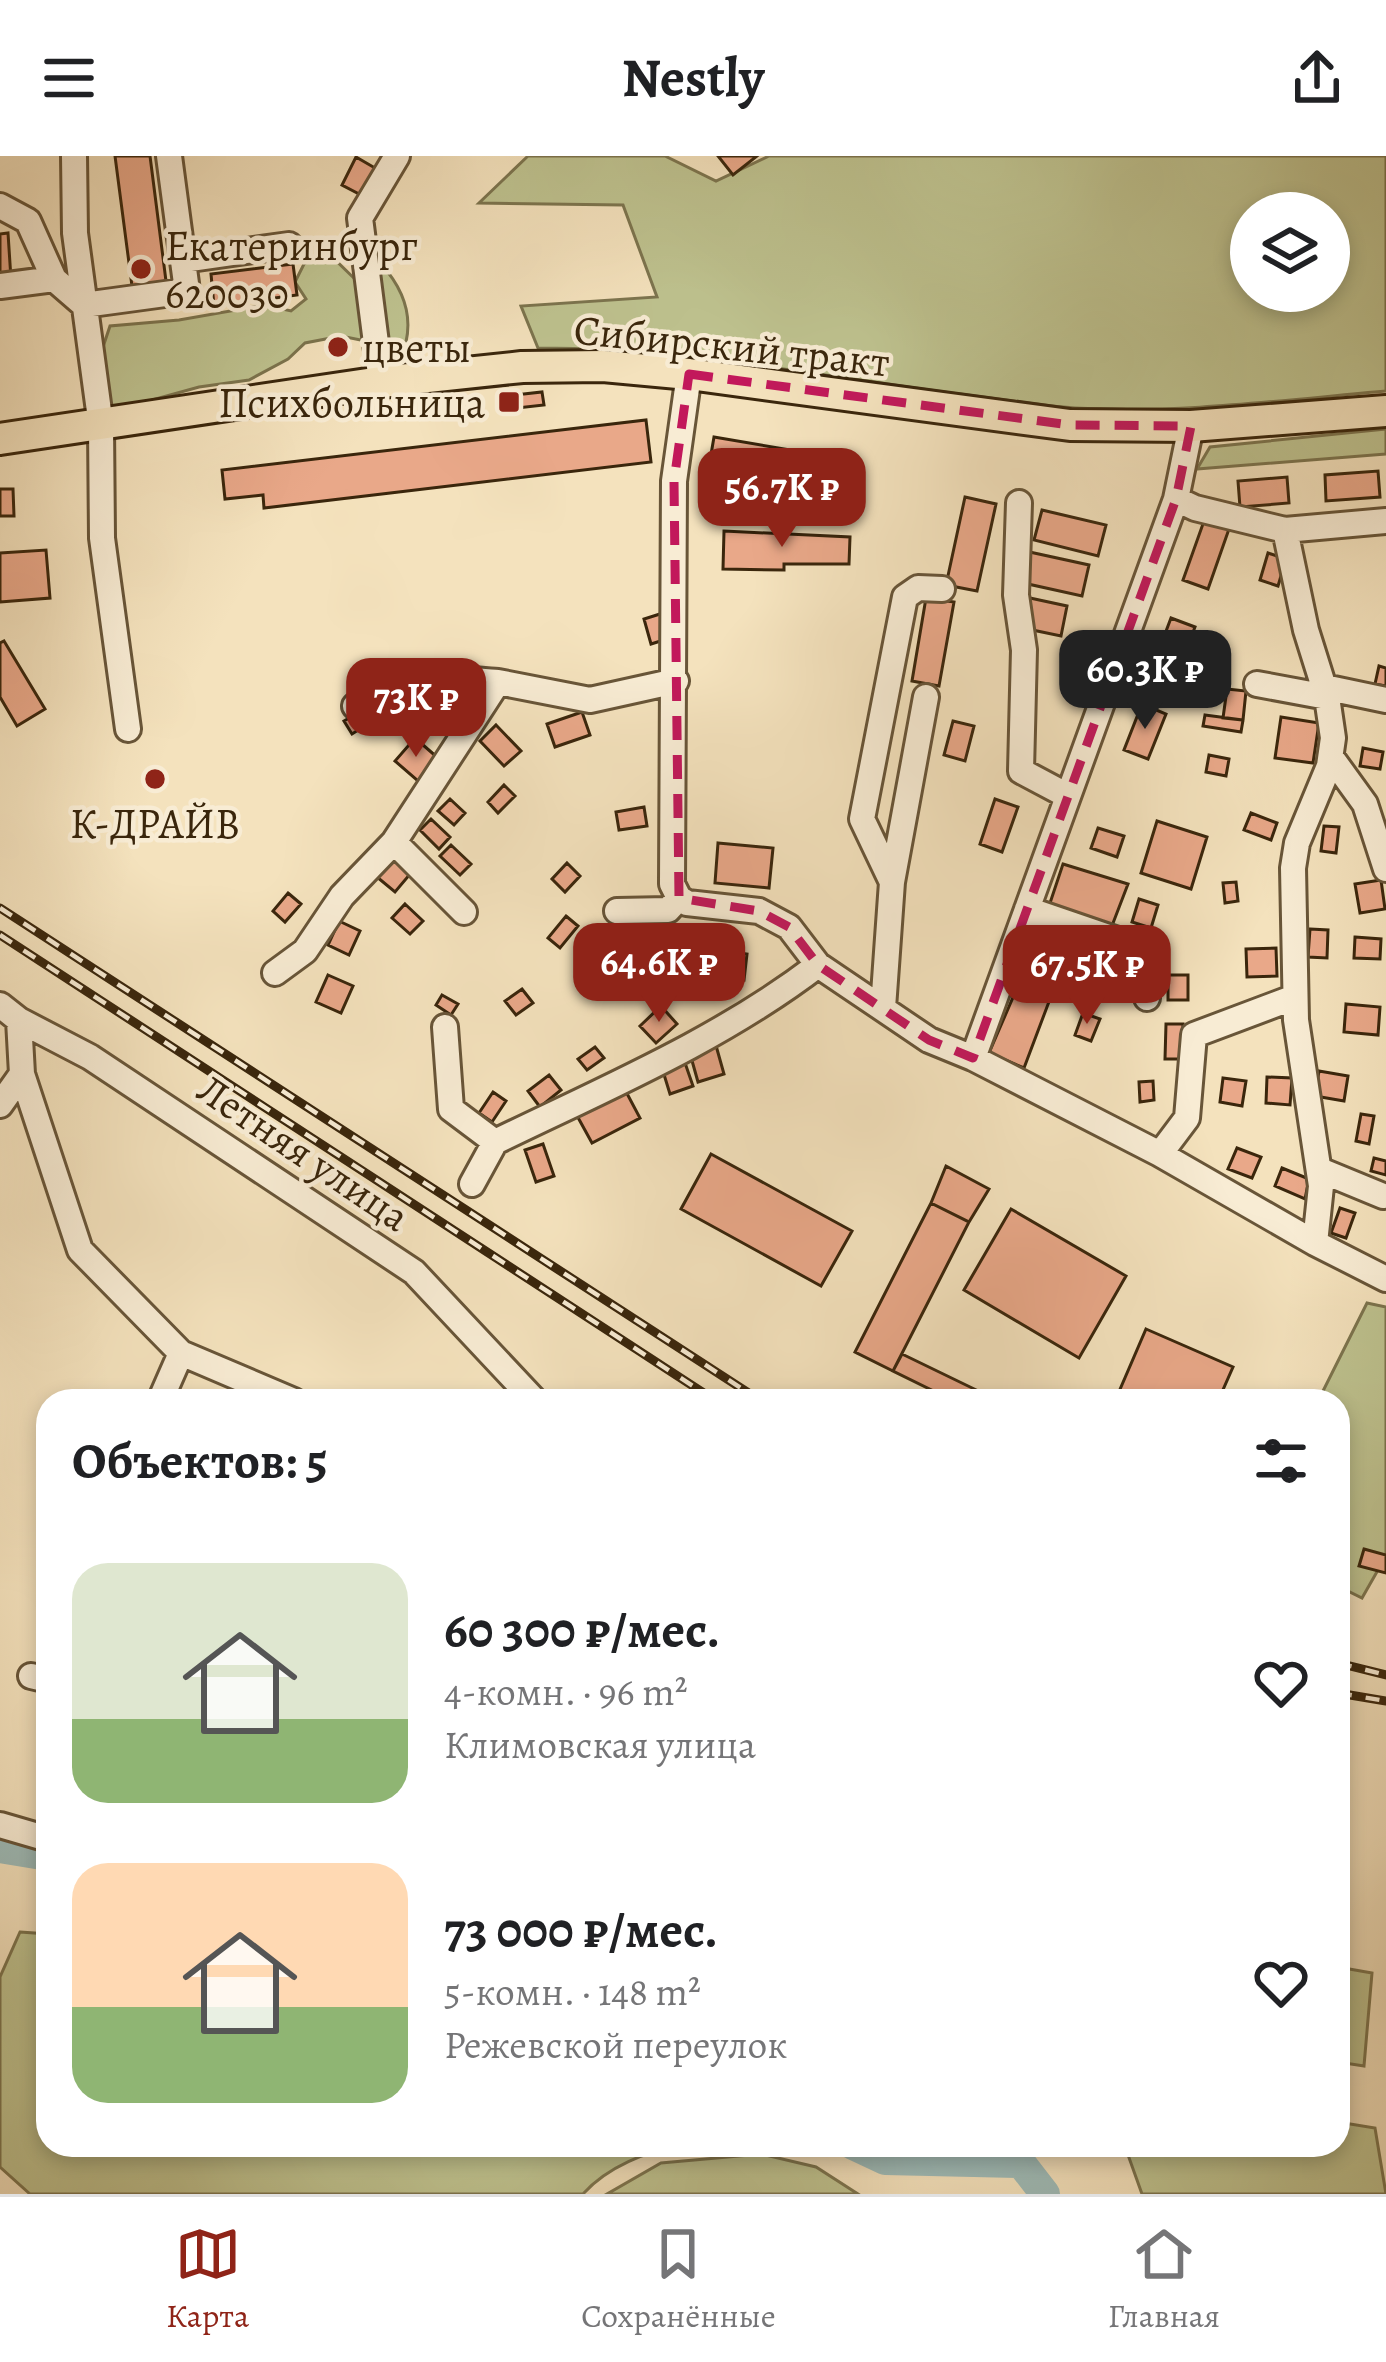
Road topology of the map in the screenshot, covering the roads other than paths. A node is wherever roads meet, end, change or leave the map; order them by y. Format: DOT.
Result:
graph roads {
  1 [pos="74,156"];
  2 [pos="169,156"];
  3 [pos="398,156"];
  4 [pos="0,206"];
  5 [pos="290,245"];
  6 [pos="183,260"];
  7 [pos="54,279"];
  8 [pos="0,286"];
  9 [pos="84,305"];
  10 [pos="689,374"];
  11 [pos="381,382"];
  12 [pos="1386,411"];
  13 [pos="101,425"];
  14 [pos="1191,426"];
  15 [pos="0,439"];
  16 [pos="1176,500"];
  17 [pos="1018,503"];
  18 [pos="1386,521"];
  19 [pos="1286,530"];
  20 [pos="942,590"];
  21 [pos="676,681"];
  22 [pos="498,682"];
  23 [pos="1257,684"];
  24 [pos="1325,692"];
  25 [pos="926,697"];
  26 [pos="1386,700"];
  27 [pos="356,706"];
  28 [pos="128,729"];
  29 [pos="1331,757"];
  30 [pos="1068,796"];
  31 [pos="1375,807"];
  32 [pos="394,842"];
  33 [pos="1386,869"];
  34 [pos="892,882"];
  35 [pos="679,898"];
  36 [pos="1027,909"];
  37 [pos="617,911"];
  38 [pos="464,912"];
  39 [pos="818,965"];
  40 [pos="275,973"];
  41 [pos="1295,997"];
  42 [pos="1147,998"];
  43 [pos="883,1009"];
  44 [pos="10,1012"];
  45 [pos="445,1028"];
  46 [pos="973,1058"];
  47 [pos="22,1074"];
  48 [pos="0,1105"];
  49 [pos="494,1142"];
  50 [pos="1160,1154"];
  51 [pos="1320,1171"];
  52 [pos="472,1184"];
  53 [pos="1383,1196"];
  54 [pos="1315,1243"];
  55 [pos="1386,1279"];
  56 [pos="181,1353"];
  57 [pos="165,1389"];
  58 [pos="266,1389"];
  59 [pos="524,1389"];
  60 [pos="0,1825"];
  61 [pos="36,1837"];
  1 -- 9 [label="street"];
  2 -- 6 [label="street"];
  3 -- 11 [label="street"];
  4 -- 7 [label="street"];
  5 -- 6 [label="street"];
  6 -- 9 [label="street"];
  7 -- 8 [label="street"];
  7 -- 9 [label="street"];
  9 -- 13 [label="street"];
  10 -- 11 [label="main road, Сибирский тракт"];
  10 -- 14 [label="main road, Сибирский тракт"];
  10 -- 21 [label="street"];
  11 -- 13 [label="main road, Сибирский тракт"];
  12 -- 14 [label="main road, Сибирский тракт"];
  13 -- 15 [label="main road, Сибирский тракт"];
  13 -- 28 [label="street"];
  14 -- 16 [label="street"];
  16 -- 19 [label="street"];
  16 -- 30 [label="street"];
  17 -- 30 [label="street"];
  18 -- 19 [label="street"];
  19 -- 24 [label="street"];
  20 -- 34 [label="street"];
  21 -- 22 [label="street"];
  21 -- 35 [label="street"];
  22 -- 27 [label="street"];
  22 -- 32 [label="street"];
  23 -- 24 [label="street"];
  24 -- 26 [label="street"];
  24 -- 29 [label="street"];
  25 -- 34 [label="street"];
  29 -- 31 [label="street"];
  29 -- 41 [label="street"];
  30 -- 36 [label="street"];
  31 -- 33 [label="street"];
  32 -- 38 [label="street"];
  32 -- 40 [label="street"];
  34 -- 43 [label="street"];
  35 -- 37 [label="street"];
  35 -- 39 [label="street"];
  36 -- 42 [label="street"];
  36 -- 46 [label="street"];
  39 -- 43 [label="street"];
  39 -- 49 [label="street"];
  41 -- 50 [label="street"];
  41 -- 51 [label="street"];
  43 -- 46 [label="street"];
  44 -- 47 [label="street"];
  44 -- 59 [label="street, Летняя улица"];
  45 -- 49 [label="street"];
  46 -- 50 [label="street"];
  47 -- 48 [label="street"];
  47 -- 56 [label="street"];
  49 -- 52 [label="street"];
  50 -- 54 [label="street"];
  51 -- 53 [label="street"];
  51 -- 54 [label="street"];
  54 -- 55 [label="street"];
  56 -- 57 [label="street"];
  56 -- 58 [label="street"];
  60 -- 61 [label="street"];
}
